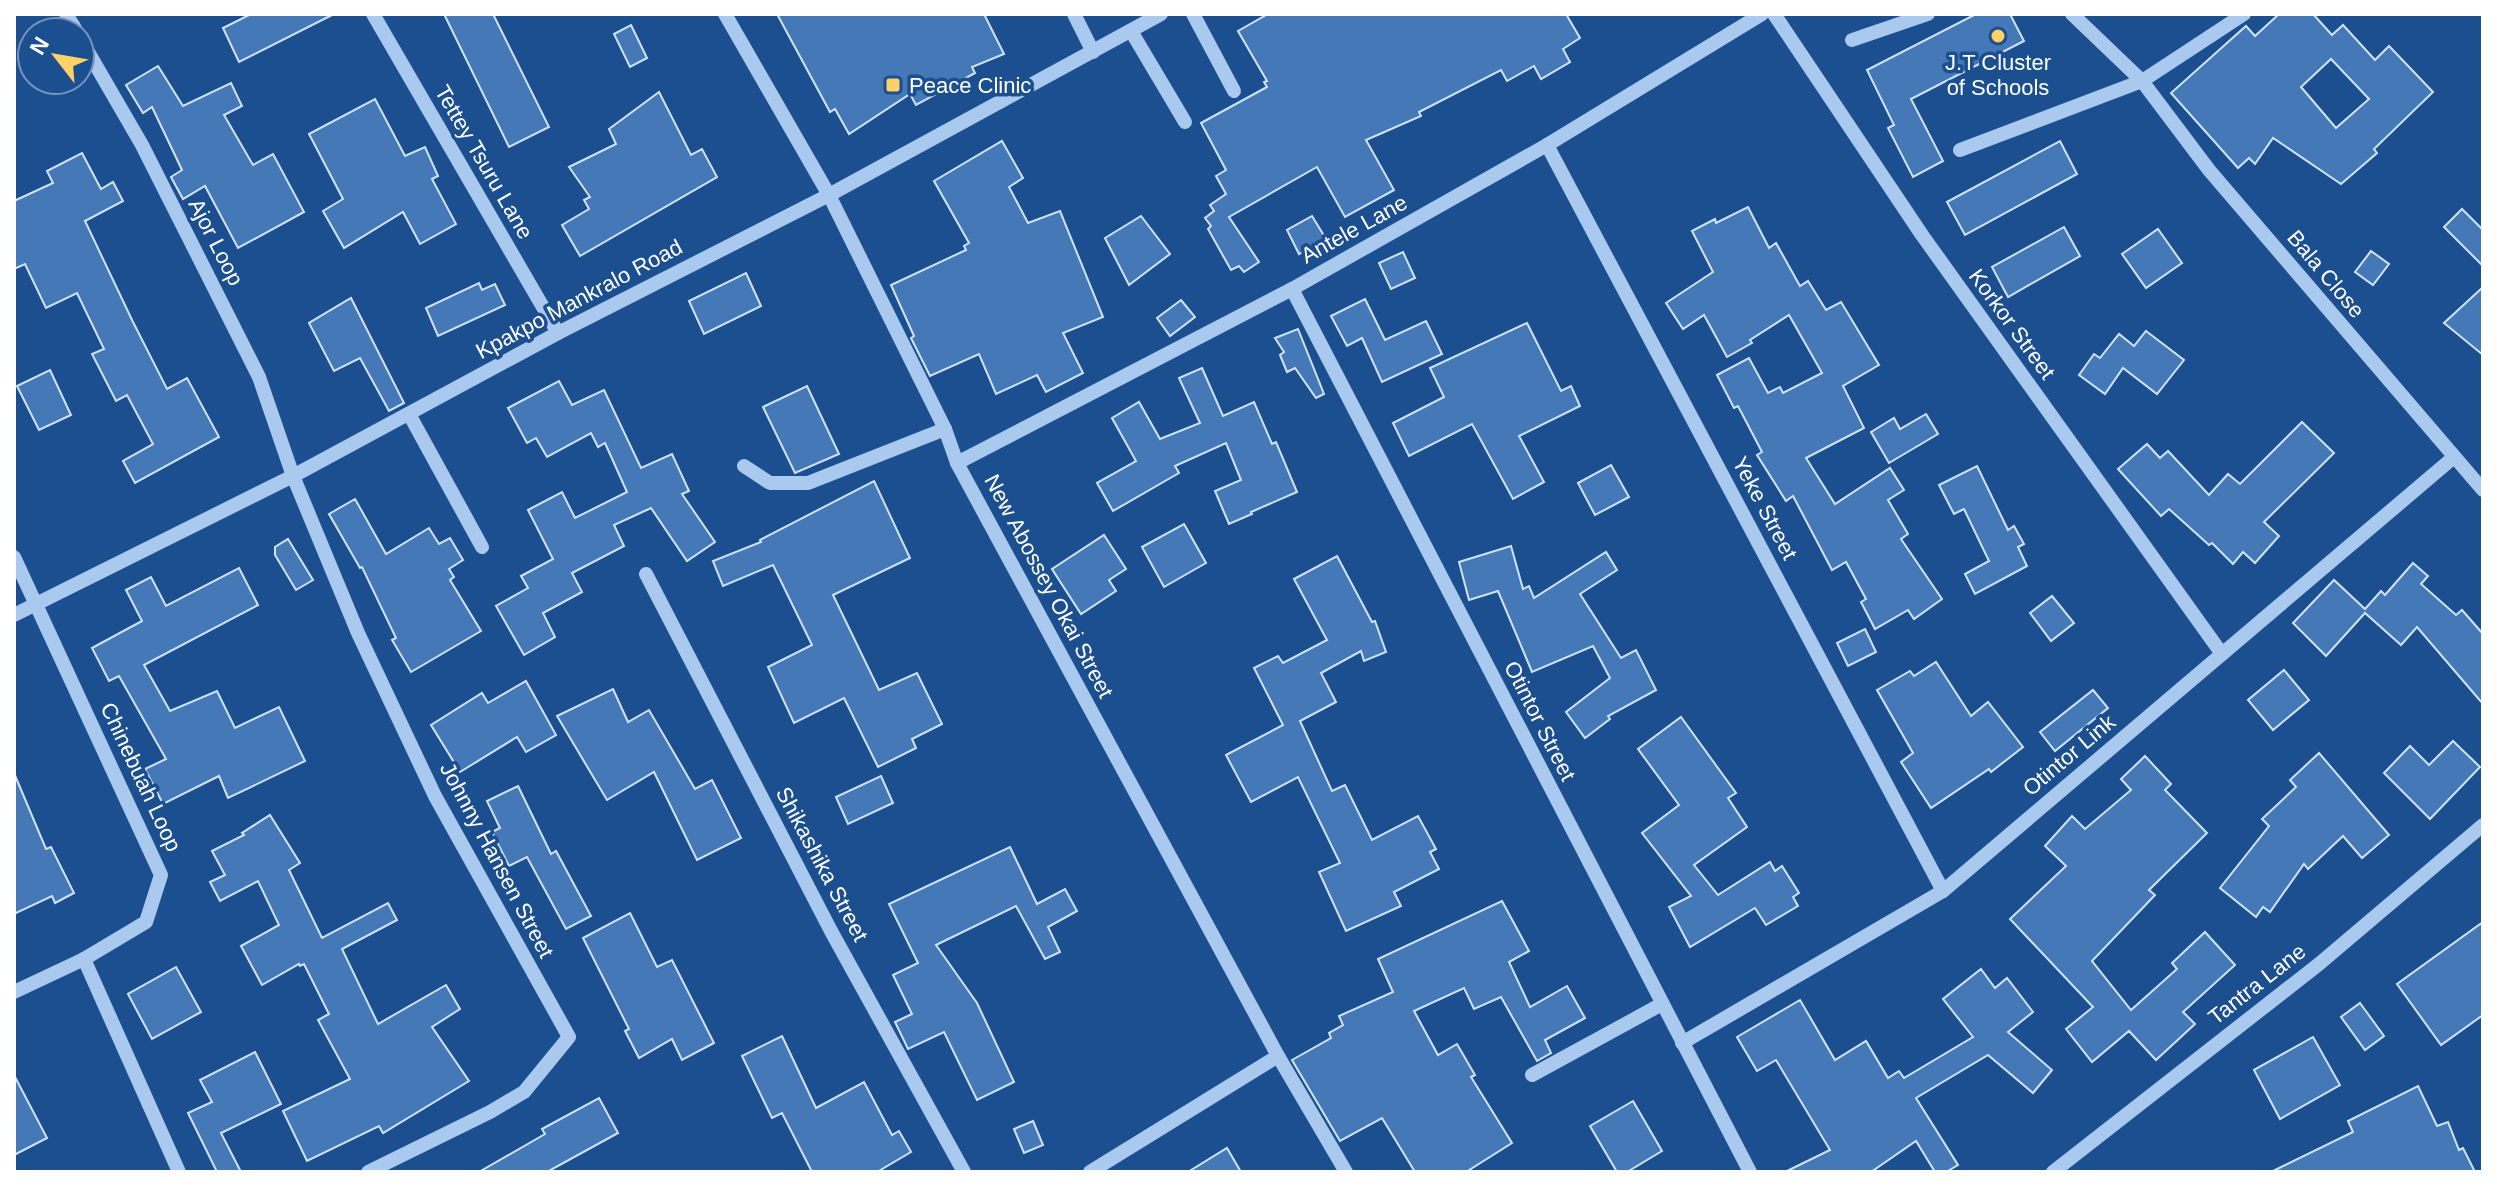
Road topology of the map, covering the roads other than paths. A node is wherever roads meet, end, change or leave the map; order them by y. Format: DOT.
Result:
graph roads {
  1 [pos="373,14"];
  2 [pos="725,14"];
  3 [pos="1074,14"];
  4 [pos="1161,14"];
  5 [pos="1193,14"];
  6 [pos="1762,14"];
  7 [pos="1774,14"];
  8 [pos="1928,14"];
  9 [pos="2072,14"];
  10 [pos="2244,14"];
  11 [pos="1131,31"];
  12 [pos="1852,40"];
  13 [pos="1093,52"];
  14 [pos="96,66"];
  15 [pos="2142,81"];
  16 [pos="1234,91"];
  17 [pos="1185,122"];
  18 [pos="1547,145"];
  19 [pos="1960,150"];
  20 [pos="829,195"];
  21 [pos="1292,289"];
  22 [pos="558,333"];
  23 [pos="409,414"];
  24 [pos="945,429"];
  25 [pos="2454,457"];
  26 [pos="957,463"];
  27 [pos="744,466"];
  28 [pos="293,476"];
  29 [pos="2483,490"];
  30 [pos="482,547"];
  31 [pos="14,557"];
  32 [pos="646,574"];
  33 [pos="37,604"];
  34 [pos="14,615"];
  35 [pos="2222,654"];
  36 [pos="2483,825"];
  37 [pos="1943,891"];
  38 [pos="84,959"];
  39 [pos="14,992"];
  40 [pos="1662,1004"];
  41 [pos="1682,1043"];
  42 [pos="1278,1056"];
  43 [pos="1532,1075"];
  44 [pos="179,1172"];
  45 [pos="368,1172"];
  46 [pos="964,1172"];
  47 [pos="1090,1172"];
  48 [pos="1346,1172"];
  49 [pos="1750,1172"];
  50 [pos="2053,1172"];
  1 -- 22 [label="street, Tettey Tsuru Lane"];
  2 -- 20 [label="street, New Abossey Okai Street"];
  3 -- 13 [label="street"];
  4 -- 11 [label="street, Kpakpo Mankralo Road"];
  5 -- 16 [label="street"];
  6 -- 18 [label="street, Antele Lane"];
  7 -- 35 [label="street, Korkor Street"];
  8 -- 12 [label="street"];
  9 -- 15 [label="street, Bala Close"];
  10 -- 15 [label="street"];
  11 -- 13 [label="street, Kpakpo Mankralo Road"];
  11 -- 17 [label="street"];
  13 -- 20 [label="street, Kpakpo Mankralo Road"];
  14 -- 28 [label="street, Ajor Loop"];
  15 -- 19 [label="street"];
  15 -- 25 [label="street, Bala Close"];
  18 -- 21 [label="street, Antele Lane"];
  18 -- 37 [label="street, Yeke Street"];
  20 -- 22 [label="street, Kpakpo Mankralo Road"];
  20 -- 24 [label="street, New Abossey Okai Street"];
  21 -- 26 [label="street, Antele Lane"];
  21 -- 40 [label="street, Otintor Street"];
  22 -- 23 [label="street, Kpakpo Mankralo Road"];
  23 -- 28 [label="street, Kpakpo Mankralo Road"];
  23 -- 30 [label="street"];
  24 -- 26 [label="street, New Abossey Okai Street"];
  24 -- 27 [label="street"];
  25 -- 29 [label="street, Bala Close"];
  25 -- 35 [label="street, Otintor Link"];
  26 -- 42 [label="street, New Abossey Okai Street"];
  28 -- 33 [label="street, Kpakpo Mankralo Road"];
  28 -- 45 [label="street, Johnny Hansen Street"];
  31 -- 33 [label="street, Chinebuah Loop"];
  32 -- 46 [label="street, Shikashika Street"];
  33 -- 34 [label="street, Kpakpo Mankralo Road"];
  33 -- 38 [label="street, Chinebuah Loop"];
  35 -- 37 [label="street, Otintor Link"];
  36 -- 50 [label="street, Tantra Lane"];
  37 -- 41 [label="street, Otintor Link"];
  38 -- 39 [label="street, Chinebuah Loop"];
  38 -- 44 [label="street"];
  40 -- 41 [label="street, Otintor Street"];
  40 -- 43 [label="street"];
  41 -- 49 [label="street, Otintor Street"];
  42 -- 47 [label="street"];
  42 -- 48 [label="street, New Abossey Okai Street"];
}
